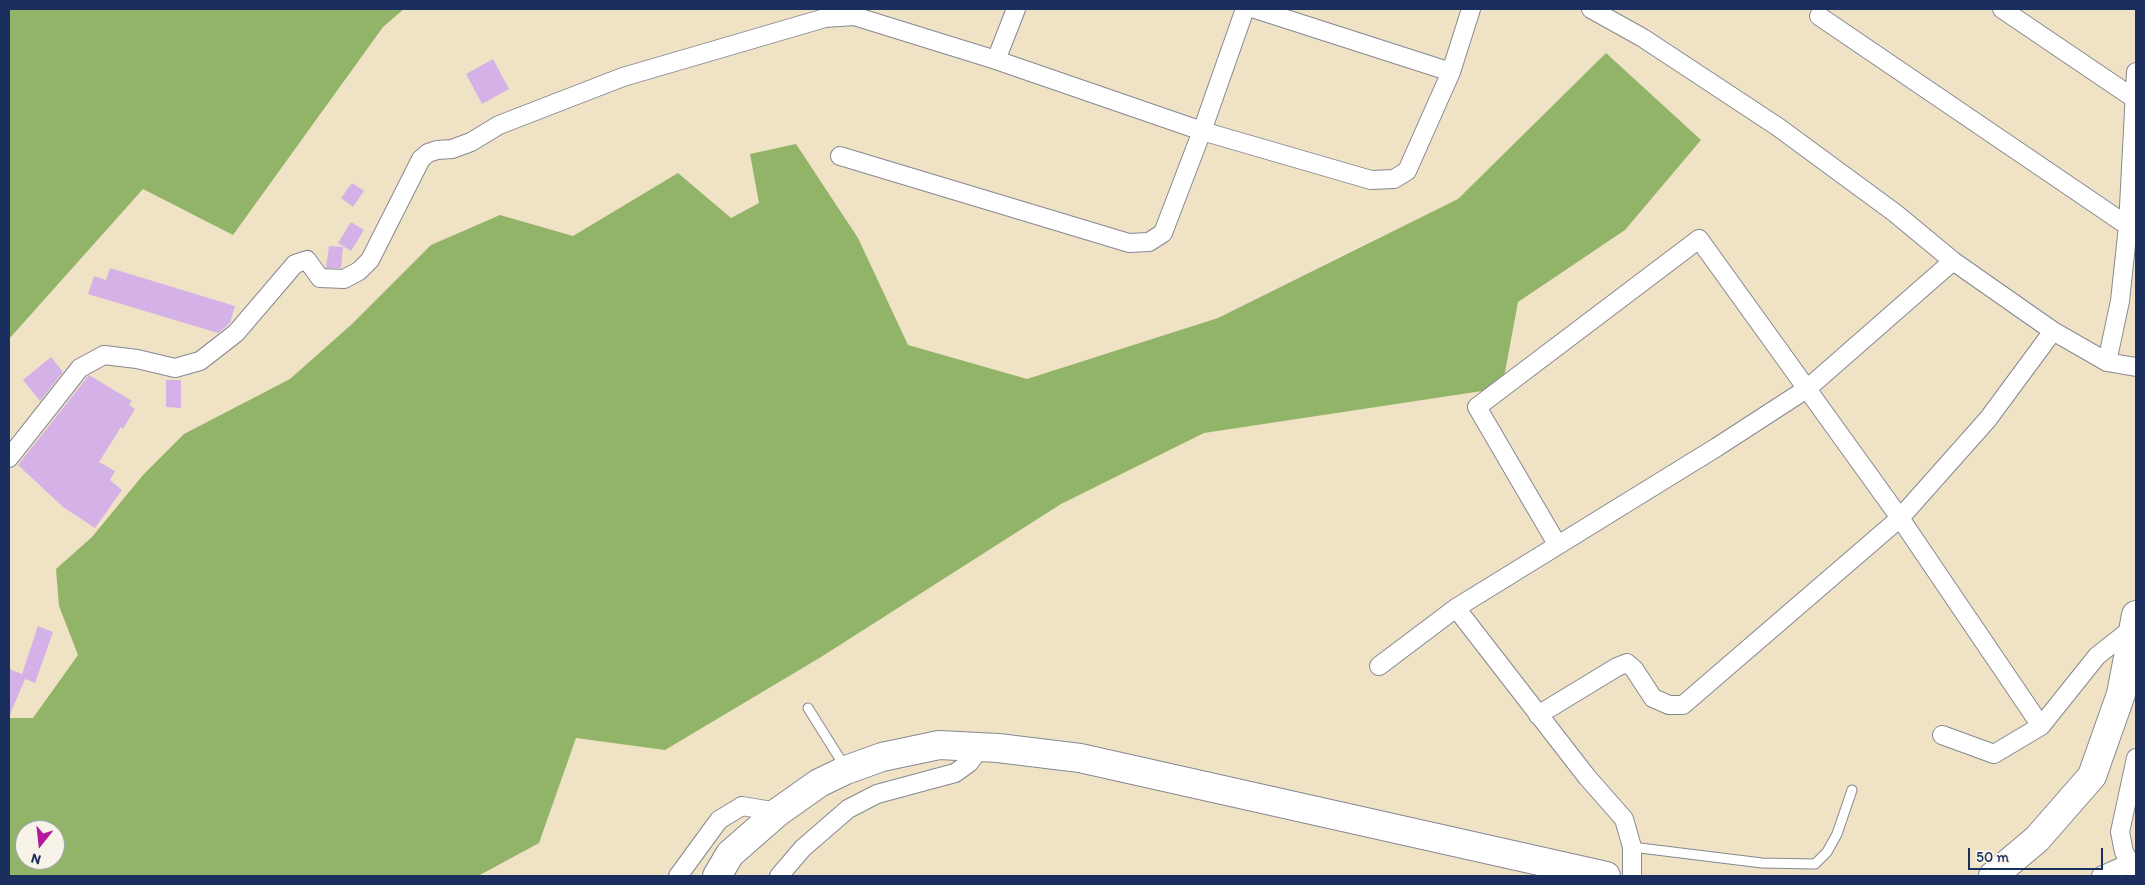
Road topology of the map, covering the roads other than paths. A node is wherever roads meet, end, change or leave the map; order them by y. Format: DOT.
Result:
graph roads {
  1 [pos="1016,9"];
  2 [pos="1245,9"];
  3 [pos="1254,9"];
  4 [pos="1471,9"];
  5 [pos="1591,9"];
  6 [pos="2002,9"];
  7 [pos="1818,16"];
  8 [pos="996,60"];
  9 [pos="1451,72"];
  10 [pos="2136,72"];
  11 [pos="2135,99"];
  12 [pos="1202,131"];
  13 [pos="840,156"];
  14 [pos="2128,226"];
  15 [pos="1953,261"];
  16 [pos="2052,331"];
  17 [pos="2107,362"];
  18 [pos="2136,367"];
  19 [pos="1808,388"];
  20 [pos="9,458"];
  21 [pos="1900,518"];
  22 [pos="1556,544"];
  23 [pos="1456,608"];
  24 [pos="2135,631"];
  25 [pos="1379,666"];
  26 [pos="808,708"];
  27 [pos="1538,714"];
  28 [pos="2041,726"];
  29 [pos="1942,735"];
  30 [pos="981,747"];
  31 [pos="2136,758"];
  32 [pos="846,770"];
  33 [pos="1852,790"];
  34 [pos="778,812"];
  35 [pos="1632,847"];
  36 [pos="2133,868"];
  37 [pos="678,876"];
  38 [pos="717,876"];
  39 [pos="779,876"];
  40 [pos="1606,876"];
  41 [pos="1632,876"];
  42 [pos="1993,876"];
  43 [pos="2101,876"];
  1 -- 8 [label="street"];
  2 -- 12 [label="street"];
  3 -- 9 [label="street"];
  4 -- 9 [label="street"];
  5 -- 15 [label="street"];
  6 -- 11 [label="street"];
  7 -- 14 [label="street"];
  8 -- 12 [label="street"];
  8 -- 20 [label="street"];
  9 -- 12 [label="street"];
  10 -- 11 [label="street"];
  11 -- 14 [label="street"];
  12 -- 13 [label="street"];
  14 -- 17 [label="street"];
  15 -- 16 [label="street"];
  15 -- 19 [label="street"];
  16 -- 17 [label="street"];
  16 -- 21 [label="street"];
  17 -- 18 [label="street"];
  19 -- 21 [label="street"];
  19 -- 22 [label="street"];
  19 -- 22 [label="street"];
  21 -- 27 [label="street"];
  21 -- 28 [label="street"];
  22 -- 23 [label="street"];
  23 -- 25 [label="street"];
  23 -- 27 [label="street"];
  24 -- 28 [label="street"];
  24 -- 42 [label="highway"];
  26 -- 32 [label="lane"];
  27 -- 35 [label="street"];
  28 -- 29 [label="street"];
  30 -- 32 [label="highway"];
  30 -- 39 [label="street"];
  30 -- 40 [label="highway"];
  31 -- 36 [label="street"];
  32 -- 34 [label="highway"];
  33 -- 35 [label="lane"];
  34 -- 37 [label="street"];
  34 -- 38 [label="highway"];
  35 -- 41 [label="street"];
  36 -- 43 [label="street"];
}
